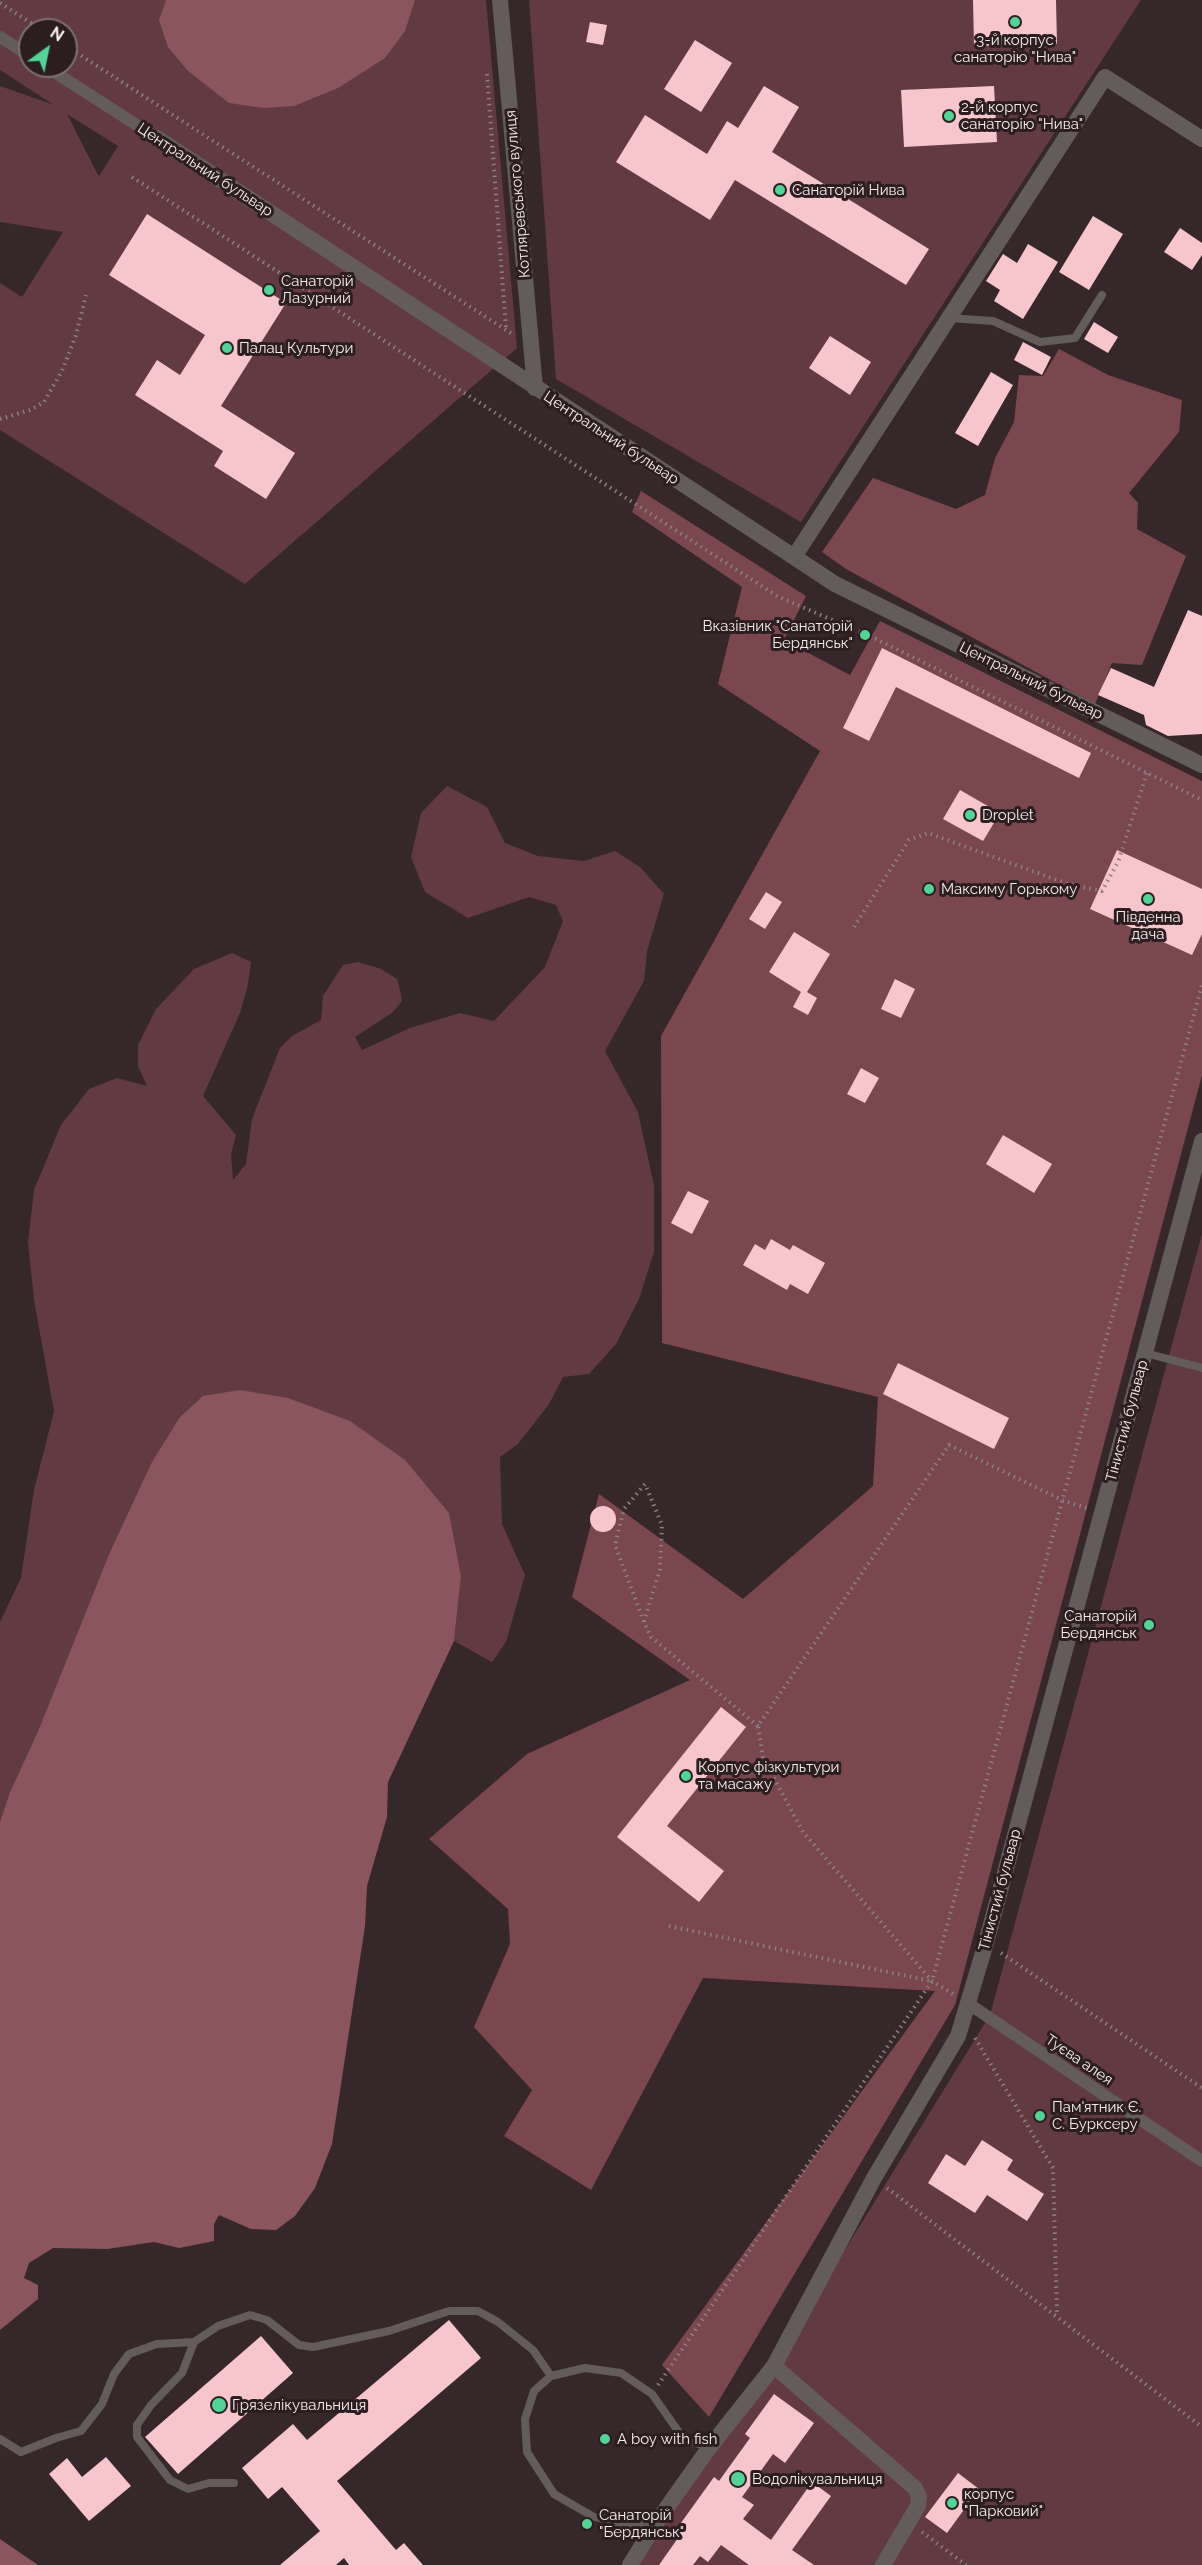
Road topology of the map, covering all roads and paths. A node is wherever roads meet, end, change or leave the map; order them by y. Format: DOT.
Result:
graph roads {
  1 [pos="500,0"];
  2 [pos="0,3"];
  3 [pos="23,18"];
  4 [pos="0,37"];
  5 [pos="18,48"];
  6 [pos="78,54"];
  7 [pos="487,71"];
  8 [pos="64,78"];
  9 [pos="157,138"];
  10 [pos="1202,140"];
  11 [pos="132,177"];
  12 [pos="86,295"];
  13 [pos="1102,295"];
  14 [pos="948,318"];
  15 [pos="535,388"];
  16 [pos="0,419"];
  17 [pos="794,557"];
  18 [pos="1202,765"];
  19 [pos="1147,773"];
  20 [pos="1202,800"];
  21 [pos="854,927"];
  22 [pos="1202,985"];
  23 [pos="1202,1142"];
  24 [pos="1145,1353"];
  25 [pos="1202,1368"];
  26 [pos="1064,1500"];
  27 [pos="1102,1513"];
  28 [pos="644,1622"];
  29 [pos="758,1726"];
  30 [pos="669,1926"];
  31 [pos="986,1943"];
  32 [pos="932,1981"];
  33 [pos="966,2011"];
  34 [pos="1202,2088"];
  35 [pos="1202,2161"];
  36 [pos="874,2178"];
  37 [pos="1057,2316"];
  38 [pos="194,2342"];
  39 [pos="774,2366"];
  40 [pos="551,2376"];
  41 [pos="652,2394"];
  42 [pos="1202,2427"];
  43 [pos="0,2439"];
  44 [pos="709,2448"];
  45 [pos="234,2483"];
  46 [pos="658,2520"];
  47 [pos="910,2523"];
  48 [pos="630,2565"];
  49 [pos="883,2565"];
  50 [pos="966,2565"];
  1 -- 15 [label="street, Котляревського вулиця"];
  2 -- 3 [label="path"];
  4 -- 5 [label="street"];
  6 -- 7 [label="path"];
  8 -- 9 [label="street, Центральний бульвар"];
  9 -- 15 [label="street, Центральний бульвар"];
  10 -- 14 [label="street"];
  11 -- 19 [label="path"];
  12 -- 16 [label="path"];
  13 -- 14 [label="lane"];
  14 -- 17 [label="street"];
  15 -- 17 [label="street, Центральний бульвар"];
  17 -- 18 [label="street, Центральний бульвар"];
  19 -- 20 [label="path"];
  19 -- 21 [label="path"];
  22 -- 26 [label="path"];
  23 -- 24 [label="street, Тінистий бульвар"];
  24 -- 25 [label="lane"];
  24 -- 27 [label="street, Тінистий бульвар"];
  26 -- 27 [label="path"];
  26 -- 29 [label="path"];
  26 -- 32 [label="path"];
  27 -- 31 [label="street, Тінистий бульвар"];
  28 -- 28 [label="path"];
  28 -- 29 [label="path"];
  29 -- 32 [label="path"];
  30 -- 32 [label="path"];
  31 -- 33 [label="street, Тінистий бульвар"];
  31 -- 34 [label="path"];
  32 -- 41 [label="path"];
  33 -- 35 [label="street, Туєва алея"];
  33 -- 36 [label="street, Тінистий бульвар"];
  33 -- 37 [label="path"];
  36 -- 37 [label="path"];
  36 -- 39 [label="street, Тінистий бульвар"];
  37 -- 42 [label="path"];
  38 -- 40 [label="lane"];
  38 -- 43 [label="lane"];
  38 -- 45 [label="lane"];
  39 -- 44 [label="street, Тінистий бульвар"];
  39 -- 47 [label="street"];
  40 -- 41 [label="lane"];
  40 -- 46 [label="lane"];
  41 -- 44 [label="lane"];
  44 -- 46 [label="street, Тінистий бульвар"];
  46 -- 48 [label="street, Тінистий бульвар"];
  47 -- 49 [label="street"];
  47 -- 50 [label="path"];
}
